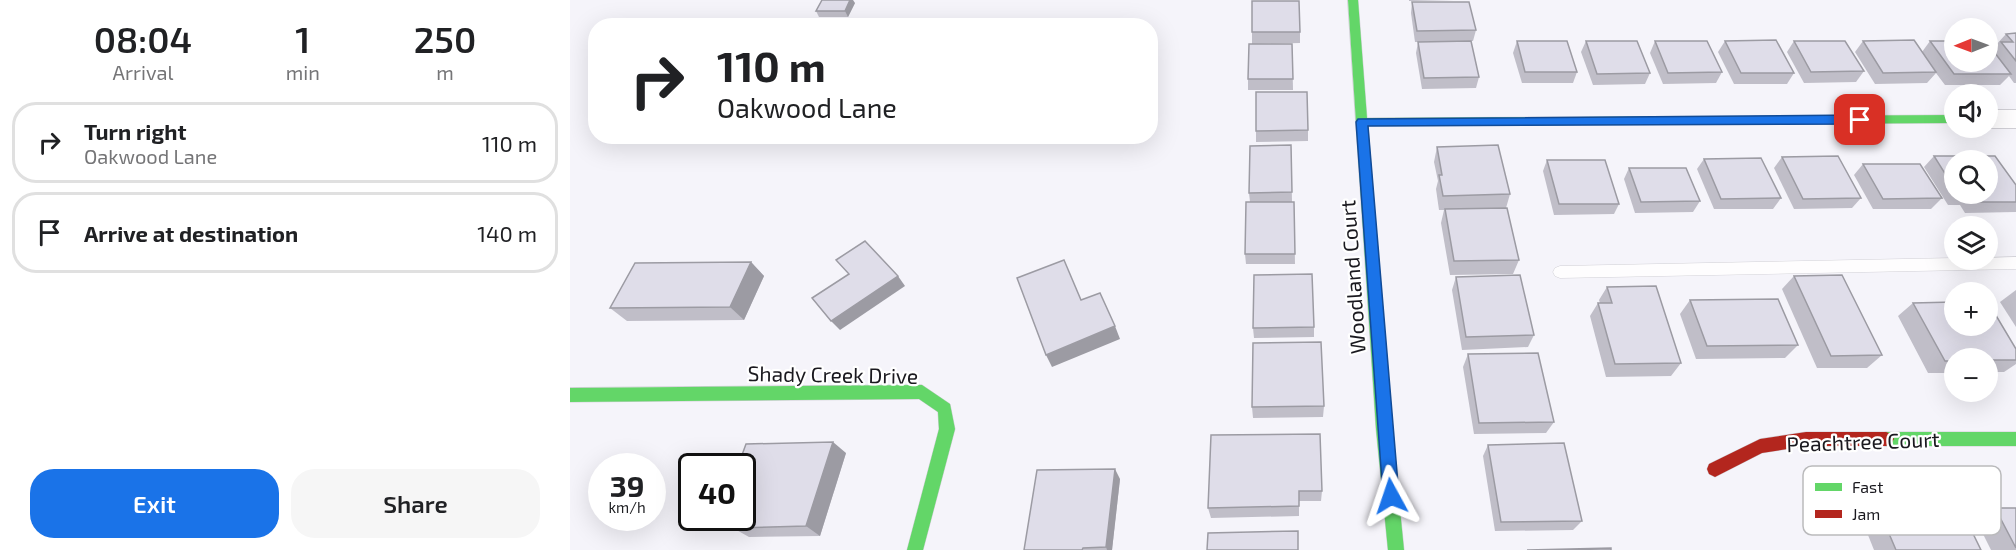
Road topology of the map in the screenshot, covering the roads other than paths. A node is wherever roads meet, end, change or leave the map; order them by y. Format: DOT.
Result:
graph roads {
  1 [pos="1353,0"];
  2 [pos="1944,119"];
  3 [pos="1362,122"];
  4 [pos="2016,263"];
  5 [pos="1560,272"];
  6 [pos="570,395"];
  7 [pos="2016,439"];
  8 [pos="1715,469"];
  9 [pos="915,550"];
  10 [pos="1396,550"];
  1 -- 3 [label="street, Woodland Court"];
  2 -- 3 [label="street"];
  3 -- 10 [label="street, Woodland Court"];
  4 -- 5 [label="lane"];
  6 -- 9 [label="street, Shady Creek Drive"];
  7 -- 8 [label="street, Peachtree Court"];
}
